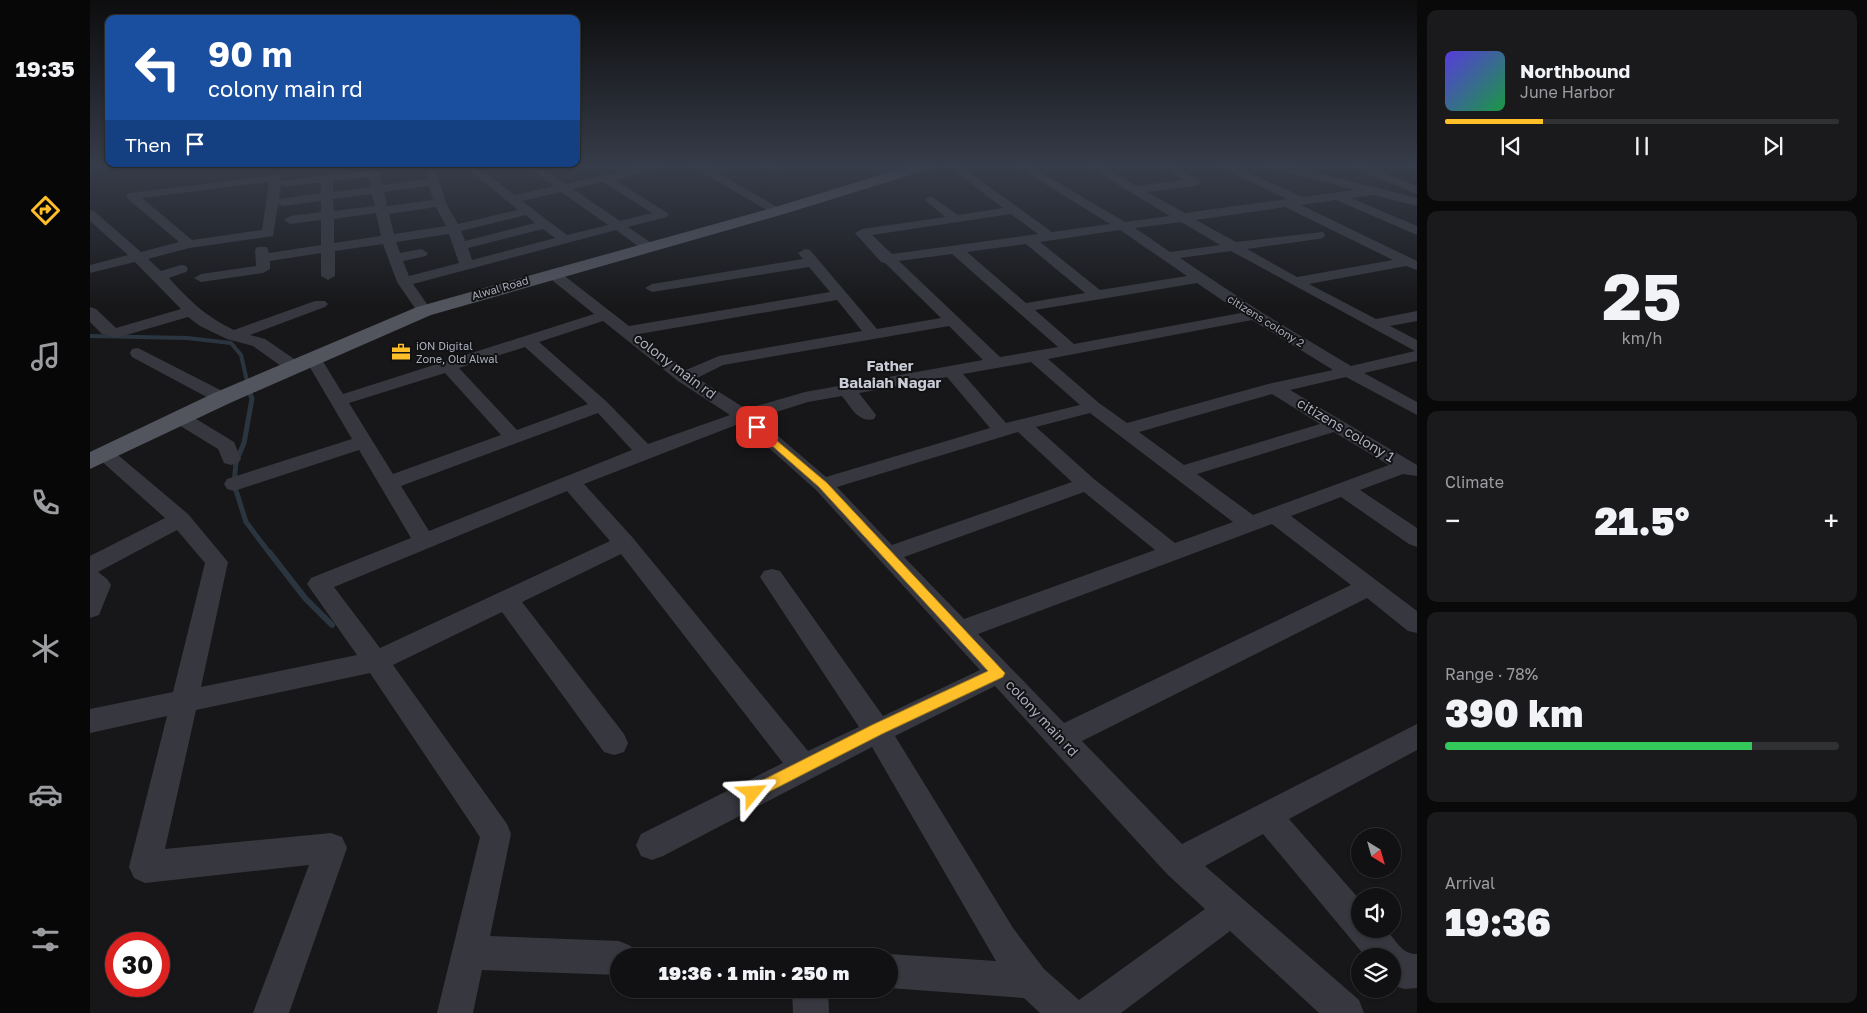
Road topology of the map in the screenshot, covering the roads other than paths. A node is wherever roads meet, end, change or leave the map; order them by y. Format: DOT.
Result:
graph roads {
  1 [pos="151,212"];
  2 [pos="271,212"];
  3 [pos="327,212"];
  4 [pos="361,212"];
  5 [pos="382,212"];
  6 [pos="445,212"];
  7 [pos="523,212"];
  8 [pos="529,212"];
  9 [pos="597,212"];
  10 [pos="661,212"];
  11 [pos="773,212"];
  12 [pos="947,212"];
  13 [pos="999,212"];
  14 [pos="1017,212"];
  15 [pos="1100,212"];
  16 [pos="1176,212"];
  17 [pos="1210,212"];
  18 [pos="1315,212"];
  19 [pos="1374,212"];
  20 [pos="91,216"];
  21 [pos="327,216"];
  22 [pos="1183,216"];
  23 [pos="956,219"];
  24 [pos="290,220"];
  25 [pos="543,225"];
  26 [pos="1121,225"];
  27 [pos="617,226"];
  28 [pos="454,229"];
  29 [pos="1417,231"];
  30 [pos="1048,235"];
  31 [pos="1318,235"];
  32 [pos="1027,238"];
  33 [pos="388,239"];
  34 [pos="262,240"];
  35 [pos="565,240"];
  36 [pos="189,244"];
  37 [pos="460,246"];
  38 [pos="648,247"];
  39 [pos="1236,248"];
  40 [pos="955,249"];
  41 [pos="803,251"];
  42 [pos="421,254"];
  43 [pos="1168,256"];
  44 [pos="136,257"];
  45 [pos="396,258"];
  46 [pos="352,259"];
  47 [pos="886,259"];
  48 [pos="328,262"];
  49 [pos="812,262"];
  50 [pos="1414,262"];
  51 [pos="467,266"];
  52 [pos="90,269"];
  53 [pos="181,269"];
  54 [pos="263,270"];
  55 [pos="552,273"];
  56 [pos="159,276"];
  57 [pos="201,278"];
  58 [pos="1198,278"];
  59 [pos="404,282"];
  60 [pos="1295,282"];
  61 [pos="652,288"];
  62 [pos="842,295"];
  63 [pos="1097,295"];
  64 [pos="320,304"];
  65 [pos="1021,308"];
  66 [pos="424,310"];
  67 [pos="191,311"];
  68 [pos="90,312"];
  69 [pos="607,315"];
  70 [pos="1256,315"];
  71 [pos="1417,316"];
  72 [pos="951,321"];
  73 [pos="1376,324"];
  74 [pos="628,331"];
  75 [pos="873,334"];
  76 [pos="233,336"];
  77 [pos="528,341"];
  78 [pos="1417,347"];
  79 [pos="1070,349"];
  80 [pos="138,354"];
  81 [pos="1035,356"];
  82 [pos="1417,356"];
  83 [pos="313,359"];
  84 [pos="995,362"];
  85 [pos="448,366"];
  86 [pos="294,367"];
  87 [pos="951,371"];
  88 [pos="1349,372"];
  89 [pos="684,377"];
  90 [pos="1274,388"];
  91 [pos="847,390"];
  92 [pos="222,398"];
  93 [pos="338,401"];
  94 [pos="602,406"];
  95 [pos="1093,406"];
  96 [pos="1417,408"];
  97 [pos="867,415"];
  98 [pos="744,416"];
  99 [pos="182,418"];
  100 [pos="1336,425"];
  101 [pos="1023,426"];
  102 [pos="1002,430"];
  103 [pos="1123,430"];
  104 [pos="514,438"];
  105 [pos="363,442"];
  106 [pos="645,452"];
  107 [pos="97,458"];
  108 [pos="231,459"];
  109 [pos="1411,470"];
  110 [pos="1181,472"];
  111 [pos="571,482"];
  112 [pos="388,483"];
  113 [pos="234,484"];
  114 [pos="1087,484"];
  115 [pos="823,485"];
  116 [pos="1342,488"];
  117 [pos="1275,515"];
  118 [pos="180,519"];
  119 [pos="1251,524"];
  120 [pos="1417,539"];
  121 [pos="424,541"];
  122 [pos="625,543"];
  123 [pos="1173,553"];
  124 [pos="887,555"];
  125 [pos="90,566"];
  126 [pos="772,576"];
  127 [pos="90,578"];
  128 [pos="1368,587"];
  129 [pos="506,599"];
  130 [pos="90,609"];
  131 [pos="1417,624"];
  132 [pos="959,631"];
  133 [pos="376,660"];
  134 [pos="998,673"];
  135 [pos="186,700"];
  136 [pos="90,721"];
  137 [pos="877,730"];
  138 [pos="1417,736"];
  139 [pos="1060,738"];
  140 [pos="614,743"];
  141 [pos="803,767"];
  142 [pos="1267,816"];
  143 [pos="652,845"];
  144 [pos="1178,863"];
  145 [pos="1231,910"];
  146 [pos="1351,914"];
  147 [pos="1372,938"];
  148 [pos="1380,948"];
  149 [pos="468,952"];
  150 [pos="610,958"];
  151 [pos="1401,970"];
  152 [pos="898,972"];
  153 [pos="1417,972"];
  154 [pos="1032,981"];
  155 [pos="810,998"];
  156 [pos="271,1013"];
  157 [pos="454,1013"];
  158 [pos="810,1013"];
  159 [pos="1066,1013"];
  160 [pos="1091,1013"];
  161 [pos="1346,1013"];
  1 -- 36 [label="street"];
  2 -- 36 [label="street"];
  3 -- 21 [label="street"];
  4 -- 21 [label="street"];
  5 -- 33 [label="street"];
  6 -- 28 [label="street"];
  7 -- 28 [label="street"];
  8 -- 25 [label="street"];
  9 -- 27 [label="street"];
  10 -- 27 [label="street"];
  11 -- 38 [label="main road, Alwal Road"];
  12 -- 23 [label="street"];
  13 -- 23 [label="street"];
  14 -- 30 [label="street"];
  15 -- 26 [label="street, citizens colony 2"];
  16 -- 22 [label="street"];
  17 -- 22 [label="street"];
  18 -- 50 [label="street"];
  19 -- 29 [label="street"];
  20 -- 44 [label="street"];
  21 -- 24 [label="street"];
  21 -- 48 [label="street"];
  22 -- 26 [label="street"];
  22 -- 39 [label="street"];
  23 -- 47 [label="street"];
  25 -- 35 [label="street"];
  25 -- 37 [label="street"];
  26 -- 30 [label="street"];
  26 -- 43 [label="street, citizens colony 2"];
  27 -- 35 [label="street"];
  27 -- 38 [label="street"];
  28 -- 33 [label="street"];
  28 -- 37 [label="street"];
  30 -- 32 [label="street"];
  31 -- 39 [label="street"];
  32 -- 40 [label="street"];
  32 -- 63 [label="street"];
  33 -- 45 [label="street"];
  33 -- 48 [label="street"];
  34 -- 54 [label="street"];
  35 -- 51 [label="street"];
  36 -- 44 [label="street"];
  37 -- 51 [label="street"];
  38 -- 55 [label="main road, Alwal Road"];
  39 -- 43 [label="street"];
  39 -- 60 [label="street"];
  40 -- 47 [label="street"];
  40 -- 65 [label="street"];
  41 -- 49 [label="street"];
  42 -- 45 [label="street"];
  43 -- 58 [label="street, citizens colony 2"];
  44 -- 52 [label="street"];
  44 -- 56 [label="street"];
  45 -- 59 [label="street"];
  46 -- 48 [label="street"];
  47 -- 72 [label="street"];
  48 -- 54 [label="street"];
  49 -- 61 [label="street"];
  49 -- 62 [label="street"];
  50 -- 60 [label="street"];
  51 -- 59 [label="street"];
  53 -- 56 [label="street"];
  54 -- 57 [label="street"];
  55 -- 66 [label="main road, Alwal Road"];
  55 -- 69 [label="street, colony main rd"];
  56 -- 67 [label="street"];
  58 -- 63 [label="street"];
  58 -- 70 [label="street, citizens colony 2"];
  59 -- 66 [label="street"];
  60 -- 73 [label="street"];
  62 -- 74 [label="street"];
  62 -- 75 [label="street"];
  63 -- 65 [label="street"];
  64 -- 76 [label="street"];
  65 -- 79 [label="street"];
  66 -- 83 [label="main road, Alwal Road"];
  67 -- 68 [label="street"];
  67 -- 76 [label="street"];
  69 -- 74 [label="street, colony main rd"];
  69 -- 77 [label="street"];
  70 -- 79 [label="street"];
  70 -- 88 [label="street, citizens colony 2"];
  71 -- 73 [label="street"];
  72 -- 75 [label="street"];
  72 -- 84 [label="street"];
  73 -- 78 [label="street"];
  74 -- 89 [label="street, colony main rd"];
  75 -- 89 [label="street"];
  76 -- 86 [label="street"];
  77 -- 85 [label="street"];
  77 -- 94 [label="street"];
  79 -- 81 [label="street"];
  80 -- 92 [label="street"];
  81 -- 84 [label="street"];
  81 -- 95 [label="street"];
  82 -- 88 [label="street, citizens colony 1"];
  83 -- 86 [label="main road, Alwal Road"];
  83 -- 93 [label="street"];
  84 -- 87 [label="street"];
  85 -- 93 [label="street"];
  85 -- 104 [label="street"];
  86 -- 92 [label="main road, Alwal Road"];
  87 -- 91 [label="street"];
  87 -- 102 [label="street"];
  88 -- 90 [label="street, citizens colony 1"];
  88 -- 96 [label="street, citizens colony 2"];
  89 -- 98 [label="street, colony main rd"];
  90 -- 100 [label="street, citizens colony 1"];
  90 -- 103 [label="street, citizens colony 1"];
  91 -- 97 [label="street"];
  91 -- 98 [label="street"];
  92 -- 99 [label="main road, Alwal Road"];
  93 -- 105 [label="street"];
  94 -- 104 [label="street"];
  94 -- 106 [label="street"];
  95 -- 101 [label="street"];
  95 -- 103 [label="street"];
  98 -- 106 [label="street"];
  98 -- 115 [label="street, colony main rd"];
  99 -- 107 [label="main road, Alwal Road"];
  99 -- 108 [label="street"];
  100 -- 109 [label="street, citizens colony 1"];
  100 -- 110 [label="street"];
  101 -- 102 [label="street"];
  101 -- 114 [label="street"];
  102 -- 115 [label="street"];
  103 -- 110 [label="street"];
  104 -- 112 [label="street"];
  105 -- 112 [label="street"];
  105 -- 113 [label="street"];
  106 -- 111 [label="street"];
  107 -- 118 [label="street"];
  109 -- 116 [label="street"];
  110 -- 119 [label="street"];
  111 -- 121 [label="street"];
  111 -- 122 [label="street"];
  112 -- 121 [label="street"];
  114 -- 123 [label="street"];
  114 -- 124 [label="street"];
  115 -- 124 [label="street, colony main rd"];
  116 -- 117 [label="street"];
  116 -- 120 [label="street"];
  117 -- 119 [label="street"];
  117 -- 128 [label="street"];
  118 -- 125 [label="street"];
  118 -- 135 [label="street"];
  119 -- 123 [label="street"];
  121 -- 133 [label="street"];
  122 -- 129 [label="street"];
  122 -- 141 [label="street"];
  123 -- 132 [label="street"];
  124 -- 132 [label="street, colony main rd"];
  126 -- 137 [label="street"];
  127 -- 130 [label="street"];
  128 -- 131 [label="street"];
  128 -- 139 [label="street"];
  129 -- 133 [label="street"];
  129 -- 140 [label="street"];
  132 -- 134 [label="street, colony main rd"];
  133 -- 135 [label="street"];
  133 -- 149 [label="street"];
  134 -- 137 [label="street"];
  134 -- 139 [label="street, colony main rd"];
  135 -- 136 [label="street"];
  135 -- 156 [label="street"];
  137 -- 141 [label="street"];
  137 -- 154 [label="street"];
  138 -- 142 [label="street"];
  139 -- 144 [label="street, colony main rd"];
  141 -- 143 [label="street"];
  142 -- 144 [label="street"];
  142 -- 146 [label="street"];
  144 -- 145 [label="street, colony main rd"];
  145 -- 160 [label="street"];
  145 -- 161 [label="street, colony main rd"];
  147 -- 148 [label="street"];
  149 -- 150 [label="street"];
  149 -- 157 [label="street"];
  151 -- 153 [label="street"];
  152 -- 154 [label="street"];
  154 -- 159 [label="street"];
  155 -- 158 [label="street"];
}
